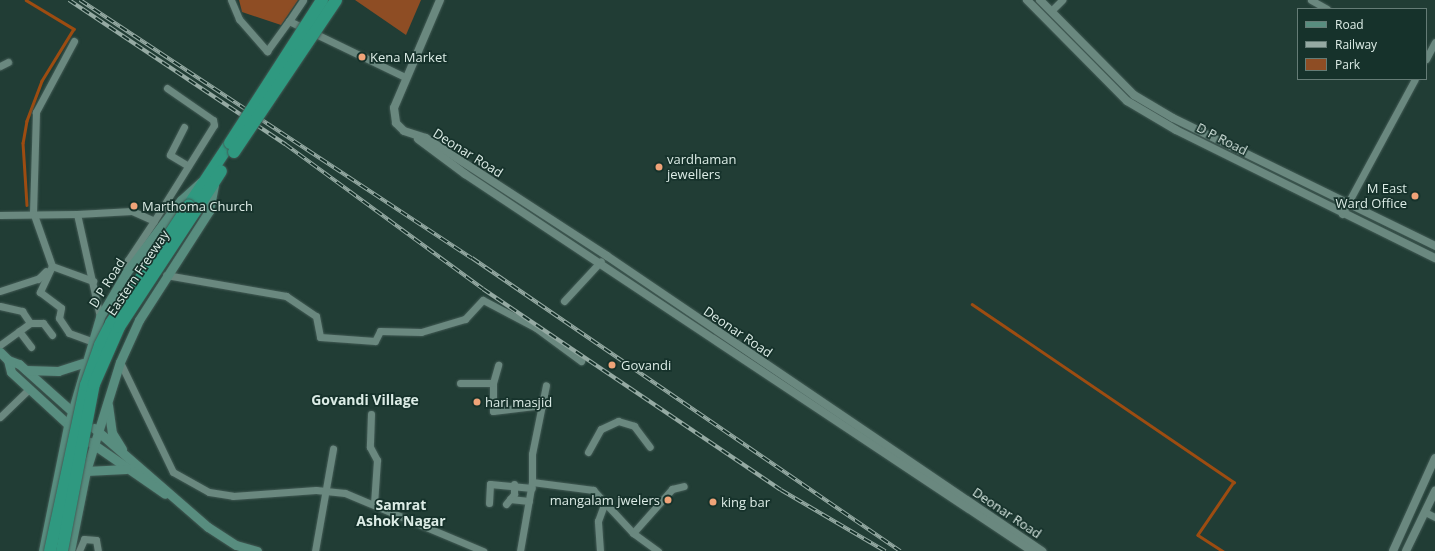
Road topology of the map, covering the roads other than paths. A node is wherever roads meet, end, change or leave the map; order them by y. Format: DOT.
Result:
graph roads {
  1 [pos="231,0"];
  2 [pos="303,0"];
  3 [pos="322,0"];
  4 [pos="336,0"];
  5 [pos="440,0"];
  6 [pos="1027,0"];
  7 [pos="1040,0"];
  8 [pos="1062,0"];
  9 [pos="1311,0"];
  10 [pos="1325,8"];
  11 [pos="1051,11"];
  12 [pos="289,21"];
  13 [pos="74,41"];
  14 [pos="1435,42"];
  15 [pos="1427,57"];
  16 [pos="8,62"];
  17 [pos="0,66"];
  18 [pos="405,76"];
  19 [pos="1414,80"];
  20 [pos="1124,86"];
  21 [pos="167,88"];
  22 [pos="1117,92"];
  23 [pos="1180,122"];
  24 [pos="184,127"];
  25 [pos="1176,130"];
  26 [pos="231,149"];
  27 [pos="188,166"];
  28 [pos="211,179"];
  29 [pos="1347,205"];
  30 [pos="193,208"];
  31 [pos="31,212"];
  32 [pos="76,214"];
  33 [pos="1342,214"];
  34 [pos="2,217"];
  35 [pos="154,221"];
  36 [pos="551,225"];
  37 [pos="1435,246"];
  38 [pos="1435,258"];
  39 [pos="601,261"];
  40 [pos="52,266"];
  41 [pos="126,273"];
  42 [pos="166,275"];
  43 [pos="92,281"];
  44 [pos="0,291"];
  45 [pos="564,301"];
  46 [pos="0,306"];
  47 [pos="100,317"];
  48 [pos="30,322"];
  49 [pos="19,331"];
  50 [pos="52,335"];
  51 [pos="720,338"];
  52 [pos="91,341"];
  53 [pos="0,344"];
  54 [pos="31,347"];
  55 [pos="0,352"];
  56 [pos="8,360"];
  57 [pos="581,361"];
  58 [pos="120,362"];
  59 [pos="83,363"];
  60 [pos="498,365"];
  61 [pos="26,370"];
  62 [pos="460,383"];
  63 [pos="493,383"];
  64 [pos="546,385"];
  65 [pos="29,389"];
  66 [pos="107,395"];
  67 [pos="543,405"];
  68 [pos="72,411"];
  69 [pos="371,414"];
  70 [pos="0,418"];
  71 [pos="68,426"];
  72 [pos="98,431"];
  73 [pos="94,444"];
  74 [pos="650,447"];
  75 [pos="333,449"];
  76 [pos="588,452"];
  77 [pos="1435,458"];
  78 [pos="129,466"];
  79 [pos="86,471"];
  80 [pos="514,484"];
  81 [pos="532,485"];
  82 [pos="684,486"];
  83 [pos="1435,491"];
  84 [pos="328,492"];
  85 [pos="529,501"];
  86 [pos="605,502"];
  87 [pos="489,503"];
  88 [pos="374,504"];
  89 [pos="1425,512"];
  90 [pos="986,517"];
  91 [pos="1435,517"];
  92 [pos="633,533"];
  93 [pos="235,548"];
  94 [pos="43,551"];
  95 [pos="50,551"];
  96 [pos="62,551"];
  97 [pos="70,551"];
  98 [pos="79,551"];
  99 [pos="98,551"];
  100 [pos="257,551"];
  101 [pos="315,551"];
  102 [pos="483,551"];
  103 [pos="520,551"];
  104 [pos="600,551"];
  105 [pos="658,551"];
  106 [pos="1032,551"];
  107 [pos="1042,551"];
  108 [pos="1393,551"];
  109 [pos="1406,551"];
  1 -- 12 [label="street"];
  2 -- 12 [label="street"];
  3 -- 26 [label="highway, Eastern Freeway, bridge"];
  4 -- 26 [label="highway, Eastern Freeway, bridge"];
  5 -- 18 [label="street, Deonar Road"];
  6 -- 22 [label="street, D P Road"];
  7 -- 11 [label="street, D P Road"];
  8 -- 11 [label="street"];
  9 -- 10 [label="street"];
  11 -- 20 [label="street, D P Road"];
  12 -- 18 [label="street"];
  13 -- 31 [label="street"];
  14 -- 15 [label="street"];
  16 -- 17 [label="street"];
  18 -- 36 [label="street, Deonar Road"];
  19 -- 29 [label="street"];
  20 -- 22 [label="street"];
  20 -- 23 [label="street, D P Road"];
  21 -- 27 [label="street"];
  22 -- 25 [label="street, D P Road"];
  23 -- 25 [label="street"];
  23 -- 29 [label="street, D P Road"];
  24 -- 27 [label="street"];
  25 -- 33 [label="street, D P Road"];
  26 -- 28 [label="highway, Eastern Freeway"];
  27 -- 35 [label="street"];
  28 -- 30 [label="highway, Eastern Freeway"];
  28 -- 41 [label="main road, D P Road"];
  28 -- 42 [label="main road"];
  29 -- 33 [label="street"];
  29 -- 37 [label="street, D P Road"];
  30 -- 95 [label="highway, Eastern Freeway, bridge"];
  30 -- 96 [label="highway, Eastern Freeway, bridge"];
  31 -- 32 [label="street"];
  31 -- 34 [label="street"];
  31 -- 40 [label="street"];
  31 -- 44 [label="street"];
  32 -- 35 [label="street"];
  32 -- 43 [label="street"];
  33 -- 38 [label="street, D P Road"];
  35 -- 41 [label="street"];
  36 -- 39 [label="street, Deonar Road"];
  36 -- 51 [label="street, Deonar Road"];
  39 -- 45 [label="street"];
  39 -- 51 [label="street, Deonar Road"];
  40 -- 43 [label="street"];
  40 -- 52 [label="street"];
  41 -- 47 [label="main road, D P Road"];
  42 -- 57 [label="street"];
  42 -- 58 [label="main road"];
  43 -- 47 [label="street"];
  46 -- 48 [label="street"];
  47 -- 52 [label="main road, D P Road"];
  48 -- 49 [label="street"];
  48 -- 50 [label="street"];
  49 -- 53 [label="street"];
  49 -- 54 [label="street"];
  51 -- 90 [label="street, Deonar Road"];
  52 -- 59 [label="main road, D P Road"];
  55 -- 56 [label="main road"];
  56 -- 61 [label="main road"];
  56 -- 65 [label="main road"];
  58 -- 66 [label="main road"];
  58 -- 84 [label="street"];
  59 -- 61 [label="main road"];
  59 -- 68 [label="main road, D P Road"];
  60 -- 63 [label="street"];
  61 -- 68 [label="main road"];
  62 -- 63 [label="street"];
  63 -- 67 [label="street"];
  64 -- 67 [label="street"];
  65 -- 70 [label="street"];
  65 -- 71 [label="main road"];
  66 -- 72 [label="main road"];
  66 -- 78 [label="main road"];
  67 -- 81 [label="street"];
  68 -- 71 [label="main road, D P Road"];
  68 -- 72 [label="main road"];
  69 -- 88 [label="street"];
  71 -- 73 [label="main road"];
  71 -- 94 [label="main road, D P Road"];
  72 -- 73 [label="main road"];
  72 -- 78 [label="main road"];
  73 -- 78 [label="main road"];
  73 -- 79 [label="main road"];
  74 -- 76 [label="street"];
  75 -- 84 [label="street"];
  77 -- 108 [label="street"];
  78 -- 79 [label="main road"];
  78 -- 93 [label="main road"];
  79 -- 97 [label="main road"];
  80 -- 81 [label="street"];
  80 -- 85 [label="street"];
  80 -- 87 [label="street"];
  81 -- 85 [label="street"];
  81 -- 86 [label="street"];
  82 -- 92 [label="street"];
  83 -- 89 [label="street"];
  84 -- 88 [label="street"];
  84 -- 101 [label="street"];
  85 -- 103 [label="street"];
  86 -- 92 [label="street"];
  86 -- 104 [label="street"];
  88 -- 102 [label="street"];
  89 -- 91 [label="street"];
  89 -- 109 [label="street"];
  90 -- 106 [label="street, Deonar Road"];
  90 -- 107 [label="street, Deonar Road"];
  92 -- 105 [label="street"];
  93 -- 100 [label="main road"];
  98 -- 99 [label="street"];
}
